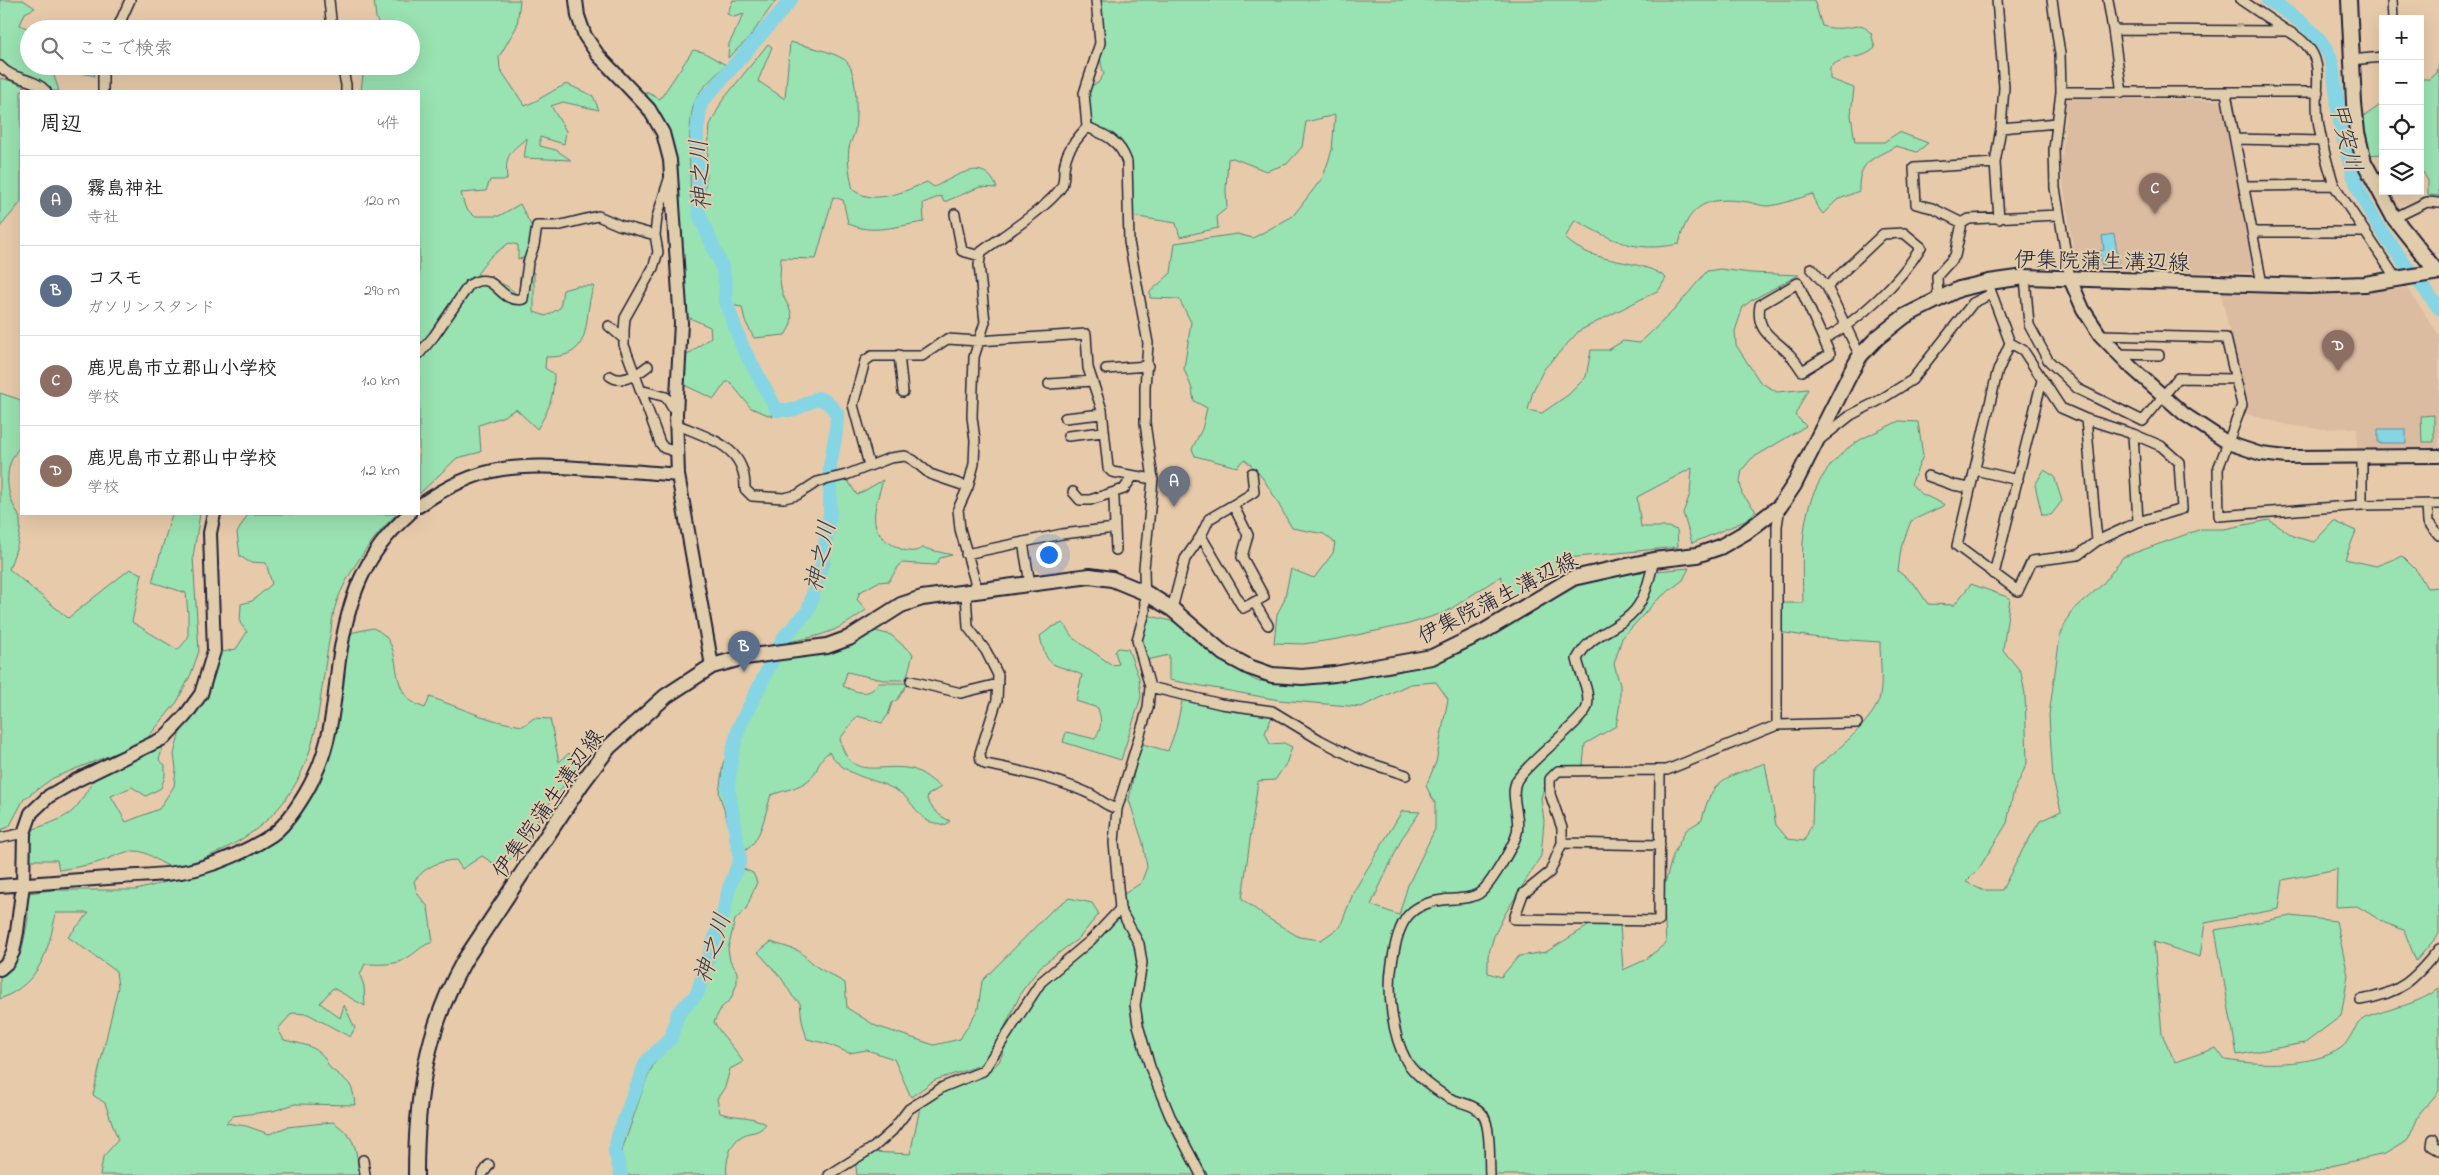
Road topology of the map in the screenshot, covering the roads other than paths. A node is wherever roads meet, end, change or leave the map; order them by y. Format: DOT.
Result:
graph roads {
  1 [pos="130,0"];
  2 [pos="329,0"];
  3 [pos="576,0"];
  4 [pos="1096,0"];
  5 [pos="1997,0"];
  6 [pos="2052,0"];
  7 [pos="2108,0"];
  8 [pos="2241,0"];
  9 [pos="2349,0"];
  10 [pos="2392,0"];
  11 [pos="2393,15"];
  12 [pos="121,20"];
  13 [pos="331,20"];
  14 [pos="2113,30"];
  15 [pos="2288,31"];
  16 [pos="2379,57"];
  17 [pos="2350,60"];
  18 [pos="0,66"];
  19 [pos="103,75"];
  20 [pos="344,75"];
  21 [pos="45,90"];
  22 [pos="103,90"];
  23 [pos="346,90"];
  24 [pos="2061,92"];
  25 [pos="2318,92"];
  26 [pos="2122,93"];
  27 [pos="2226,93"];
  28 [pos="2057,124"];
  29 [pos="1087,127"];
  30 [pos="2001,128"];
  31 [pos="2235,139"];
  32 [pos="2321,141"];
  33 [pos="1996,163"];
  34 [pos="671,172"];
  35 [pos="2334,185"];
  36 [pos="2244,186"];
  37 [pos="2439,203"];
  38 [pos="955,214"];
  39 [pos="2058,215"];
  40 [pos="2394,218"];
  41 [pos="1999,219"];
  42 [pos="1962,223"];
  43 [pos="2252,232"];
  44 [pos="2365,232"];
  45 [pos="655,235"];
  46 [pos="980,256"];
  47 [pos="1811,268"];
  48 [pos="2438,274"];
  49 [pos="2025,277"];
  50 [pos="2070,279"];
  51 [pos="2399,279"];
  52 [pos="2262,284"];
  53 [pos="1827,287"];
  54 [pos="1990,288"];
  55 [pos="1938,298"];
  56 [pos="609,326"];
  57 [pos="1845,327"];
  58 [pos="2100,335"];
  59 [pos="624,339"];
  60 [pos="1824,339"];
  61 [pos="978,341"];
  62 [pos="2010,343"];
  63 [pos="420,353"];
  64 [pos="2118,354"];
  65 [pos="900,355"];
  66 [pos="2159,355"];
  67 [pos="1860,356"];
  68 [pos="648,366"];
  69 [pos="1148,366"];
  70 [pos="1106,369"];
  71 [pos="610,376"];
  72 [pos="635,376"];
  73 [pos="2235,379"];
  74 [pos="2042,380"];
  75 [pos="1092,381"];
  76 [pos="1049,384"];
  77 [pos="640,390"];
  78 [pos="903,392"];
  79 [pos="2164,396"];
  80 [pos="1102,414"];
  81 [pos="1065,418"];
  82 [pos="676,419"];
  83 [pos="2086,420"];
  84 [pos="1103,432"];
  85 [pos="2133,434"];
  86 [pos="1068,436"];
  87 [pos="2228,443"];
  88 [pos="1814,444"];
  89 [pos="677,452"];
  90 [pos="2439,456"];
  91 [pos="2362,457"];
  92 [pos="869,465"];
  93 [pos="1975,470"];
  94 [pos="1252,473"];
  95 [pos="678,475"];
  96 [pos="1133,476"];
  97 [pos="1928,476"];
  98 [pos="1152,479"];
  99 [pos="2018,480"];
  100 [pos="968,487"];
  101 [pos="1970,488"];
  102 [pos="1073,492"];
  103 [pos="1114,498"];
  104 [pos="2439,504"];
  105 [pos="420,505"];
  106 [pos="1233,505"];
  107 [pos="2362,505"];
  108 [pos="2427,505"];
  109 [pos="1780,506"];
  110 [pos="214,515"];
  111 [pos="409,515"];
  112 [pos="2138,522"];
  113 [pos="1115,528"];
  114 [pos="2439,535"];
  115 [pos="1201,536"];
  116 [pos="1023,542"];
  117 [pos="2097,542"];
  118 [pos="1116,550"];
  119 [pos="966,554"];
  120 [pos="1654,560"];
  121 [pos="1994,574"];
  122 [pos="1030,584"];
  123 [pos="972,592"];
  124 [pos="1146,593"];
  125 [pos="1254,602"];
  126 [pos="1172,609"];
  127 [pos="1268,625"];
  128 [pos="712,666"];
  129 [pos="911,681"];
  130 [pos="998,684"];
  131 [pos="1150,687"];
  132 [pos="1857,723"];
  133 [pos="1777,725"];
  134 [pos="1660,770"];
  135 [pos="1406,775"];
  136 [pos="1117,808"];
  137 [pos="24,833"];
  138 [pos="0,838"];
  139 [pos="1562,843"];
  140 [pos="1660,845"];
  141 [pos="23,884"];
  142 [pos="0,886"];
  143 [pos="1120,909"];
  144 [pos="2439,949"];
  145 [pos="0,969"];
  146 [pos="2360,1000"];
  147 [pos="2433,1139"];
  148 [pos="2439,1150"];
  149 [pos="363,1160"];
  150 [pos="490,1165"];
  151 [pos="364,1175"];
  152 [pos="416,1175"];
  153 [pos="482,1175"];
  154 [pos="829,1175"];
  155 [pos="1201,1175"];
  156 [pos="1490,1175"];
  1 -- 12 [label="street"];
  2 -- 13 [label="street"];
  3 -- 34 [label="street"];
  4 -- 29 [label="street"];
  5 -- 30 [label="street"];
  6 -- 24 [label="street"];
  7 -- 14 [label="street"];
  8 -- 15 [label="street"];
  9 -- 17 [label="main road"];
  10 -- 11 [label="street"];
  14 -- 15 [label="street"];
  14 -- 26 [label="street"];
  15 -- 25 [label="street"];
  16 -- 17 [label="street"];
  17 -- 40 [label="main road"];
  18 -- 21 [label="street"];
  19 -- 22 [label="street"];
  20 -- 23 [label="street"];
  24 -- 26 [label="street"];
  24 -- 28 [label="street"];
  25 -- 27 [label="street"];
  25 -- 32 [label="street"];
  26 -- 27 [label="street"];
  27 -- 31 [label="street"];
  28 -- 30 [label="street"];
  28 -- 39 [label="street"];
  29 -- 46 [label="street"];
  29 -- 69 [label="street"];
  30 -- 33 [label="street"];
  31 -- 32 [label="street"];
  31 -- 36 [label="street"];
  32 -- 35 [label="street"];
  33 -- 41 [label="street"];
  33 -- 42 [label="street"];
  34 -- 45 [label="street"];
  34 -- 82 [label="street"];
  35 -- 36 [label="street"];
  35 -- 44 [label="street"];
  36 -- 43 [label="street"];
  37 -- 40 [label="street"];
  38 -- 46 [label="street"];
  39 -- 41 [label="street"];
  39 -- 50 [label="street"];
  40 -- 48 [label="main road"];
  41 -- 42 [label="street"];
  42 -- 55 [label="street"];
  43 -- 44 [label="street"];
  43 -- 52 [label="street"];
  44 -- 51 [label="street"];
  45 -- 59 [label="street"];
  45 -- 63 [label="street"];
  46 -- 61 [label="street"];
  47 -- 53 [label="street"];
  48 -- 51 [label="main road, 伊集院蒲生溝辺線"];
  49 -- 50 [label="main road, 伊集院蒲生溝辺線"];
  49 -- 54 [label="main road, 伊集院蒲生溝辺線"];
  49 -- 79 [label="street"];
  50 -- 52 [label="main road, 伊集院蒲生溝辺線"];
  50 -- 58 [label="street"];
  51 -- 52 [label="main road, 伊集院蒲生溝辺線"];
  53 -- 57 [label="street"];
  53 -- 57 [label="street"];
  54 -- 55 [label="main road, 伊集院蒲生溝辺線"];
  54 -- 62 [label="street"];
  54 -- 88 [label="street"];
  55 -- 67 [label="main road, 伊集院蒲生溝辺線"];
  56 -- 59 [label="street"];
  57 -- 60 [label="street"];
  57 -- 67 [label="street"];
  58 -- 64 [label="street"];
  58 -- 73 [label="street"];
  59 -- 72 [label="street"];
  60 -- 60 [label="street"];
  61 -- 65 [label="street"];
  61 -- 75 [label="street"];
  61 -- 100 [label="street"];
  62 -- 74 [label="street"];
  62 -- 93 [label="street"];
  64 -- 66 [label="street"];
  64 -- 79 [label="street"];
  65 -- 78 [label="street"];
  65 -- 92 [label="street"];
  67 -- 88 [label="main road, 伊集院蒲生溝辺線"];
  68 -- 72 [label="street"];
  69 -- 70 [label="street"];
  69 -- 98 [label="street"];
  71 -- 72 [label="street"];
  72 -- 77 [label="street"];
  73 -- 79 [label="street"];
  73 -- 87 [label="street"];
  74 -- 83 [label="street"];
  74 -- 99 [label="street"];
  75 -- 76 [label="street"];
  75 -- 80 [label="street"];
  77 -- 82 [label="street"];
  77 -- 89 [label="street"];
  79 -- 87 [label="street"];
  80 -- 81 [label="street"];
  80 -- 84 [label="street"];
  82 -- 89 [label="street"];
  82 -- 92 [label="street"];
  83 -- 85 [label="street"];
  83 -- 117 [label="street"];
  84 -- 86 [label="street"];
  84 -- 96 [label="street"];
  85 -- 112 [label="street"];
  85 -- 112 [label="street"];
  87 -- 91 [label="street"];
  87 -- 107 [label="street"];
  88 -- 109 [label="main road, 伊集院蒲生溝辺線"];
  89 -- 95 [label="street"];
  90 -- 91 [label="street"];
  91 -- 107 [label="street"];
  92 -- 100 [label="street"];
  93 -- 99 [label="street"];
  93 -- 101 [label="street"];
  94 -- 106 [label="street"];
  95 -- 105 [label="street"];
  95 -- 128 [label="street"];
  96 -- 98 [label="street"];
  96 -- 102 [label="street"];
  97 -- 101 [label="street"];
  98 -- 124 [label="street"];
  99 -- 121 [label="street"];
  100 -- 119 [label="street"];
  101 -- 121 [label="street"];
  103 -- 113 [label="street"];
  104 -- 108 [label="street"];
  106 -- 115 [label="street"];
  106 -- 125 [label="street"];
  107 -- 108 [label="street"];
  108 -- 114 [label="street"];
  109 -- 120 [label="main road, 伊集院蒲生溝辺線"];
  109 -- 133 [label="street"];
  110 -- 137 [label="street"];
  111 -- 141 [label="street"];
  112 -- 117 [label="street"];
  113 -- 116 [label="street"];
  113 -- 118 [label="street"];
  115 -- 125 [label="street"];
  115 -- 126 [label="street"];
  116 -- 119 [label="street"];
  116 -- 122 [label="street"];
  117 -- 121 [label="street"];
  119 -- 123 [label="street"];
  120 -- 126 [label="main road, 伊集院蒲生溝辺線"];
  120 -- 156 [label="street"];
  122 -- 123 [label="main road, 伊集院蒲生溝辺線"];
  122 -- 124 [label="main road, 伊集院蒲生溝辺線"];
  123 -- 128 [label="main road, 伊集院蒲生溝辺線"];
  123 -- 130 [label="street"];
  124 -- 126 [label="main road, 伊集院蒲生溝辺線"];
  124 -- 131 [label="street"];
  125 -- 127 [label="street"];
  128 -- 152 [label="main road, 伊集院蒲生溝辺線"];
  129 -- 130 [label="street"];
  130 -- 136 [label="street"];
  131 -- 135 [label="street"];
  131 -- 136 [label="street"];
  132 -- 133 [label="street"];
  133 -- 134 [label="street"];
  134 -- 139 [label="street"];
  134 -- 140 [label="street"];
  136 -- 143 [label="street"];
  137 -- 138 [label="street"];
  137 -- 141 [label="street"];
  139 -- 140 [label="street"];
  139 -- 140 [label="street"];
  141 -- 142 [label="street"];
  141 -- 145 [label="street"];
  143 -- 154 [label="street"];
  143 -- 155 [label="street"];
  144 -- 146 [label="street"];
  147 -- 148 [label="street"];
  149 -- 151 [label="street"];
  150 -- 153 [label="street"];
}
